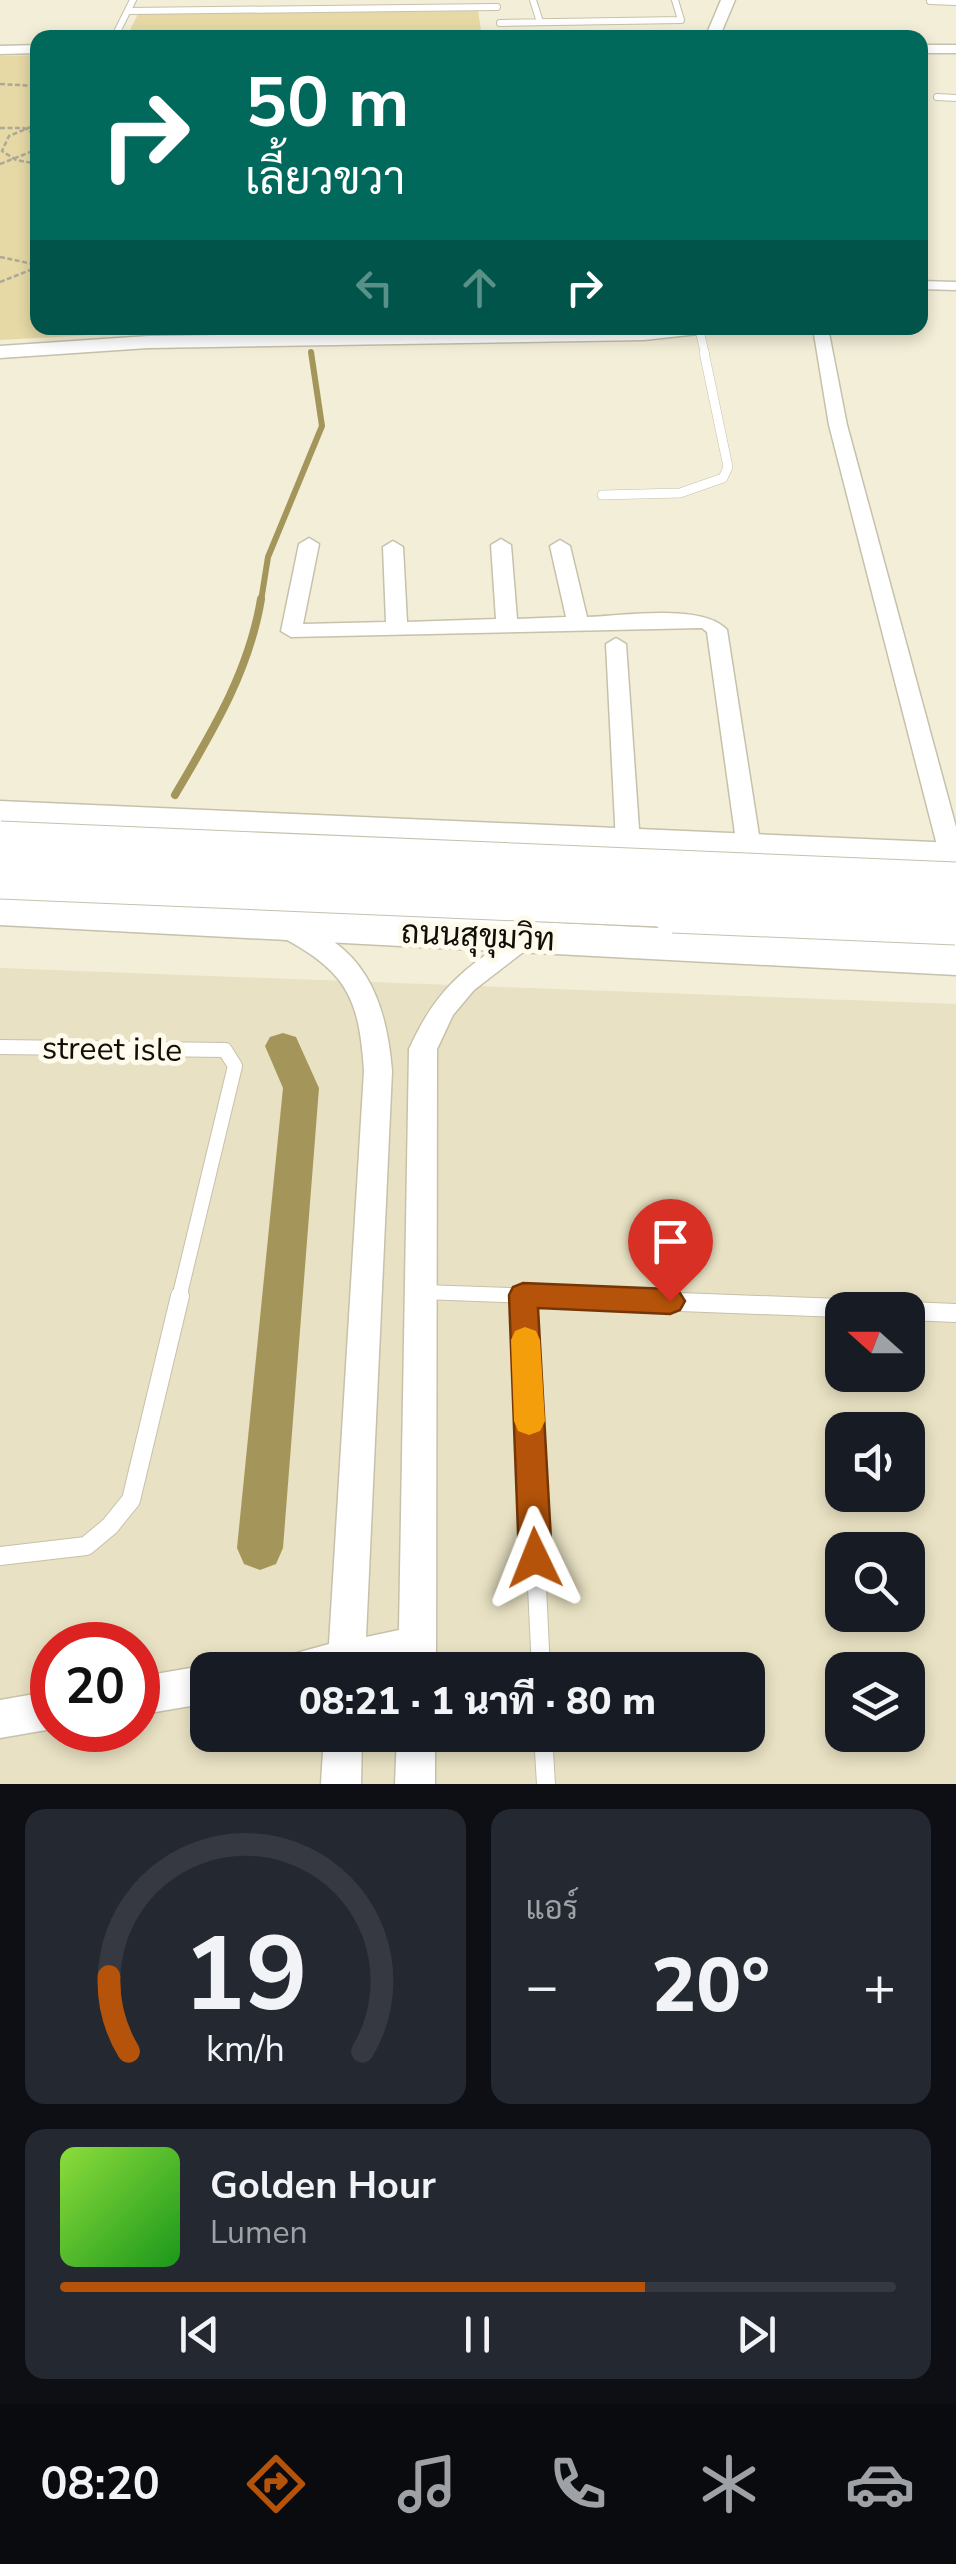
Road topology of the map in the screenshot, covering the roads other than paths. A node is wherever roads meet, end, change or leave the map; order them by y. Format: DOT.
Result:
graph roads {
  1 [pos="133,0"];
  2 [pos="533,0"];
  3 [pos="675,0"];
  4 [pos="712,0"];
  5 [pos="728,0"];
  6 [pos="930,1"];
  7 [pos="956,2"];
  8 [pos="496,4"];
  9 [pos="128,11"];
  10 [pos="540,22"];
  11 [pos="500,23"];
  12 [pos="118,30"];
  13 [pos="501,30"];
  14 [pos="699,30"];
  15 [pos="715,30"];
  16 [pos="956,45"];
  17 [pos="928,46"];
  18 [pos="30,52"];
  19 [pos="0,53"];
  20 [pos="937,97"];
  21 [pos="956,98"];
  22 [pos="928,285"];
  23 [pos="956,286"];
  24 [pos="130,335"];
  25 [pos="402,335"];
  26 [pos="700,335"];
  27 [pos="821,335"];
  28 [pos="0,342"];
  29 [pos="44,344"];
  30 [pos="0,352"];
  31 [pos="602,495"];
  32 [pos="309,544"];
  33 [pos="500,545"];
  34 [pos="560,546"];
  35 [pos="394,547"];
  36 [pos="578,624"];
  37 [pos="507,626"];
  38 [pos="397,630"];
  39 [pos="616,644"];
  40 [pos="0,814"];
  41 [pos="0,841"];
  42 [pos="628,842"];
  43 [pos="762,849"];
  44 [pos="955,866"];
  45 [pos="0,879"];
  46 [pos="0,910"];
  47 [pos="956,920"];
  48 [pos="278,925"];
  49 [pos="527,939"];
  50 [pos="784,951"];
  51 [pos="956,959"];
  52 [pos="0,1047"];
  53 [pos="421,1292"];
  54 [pos="523,1295"];
  55 [pos="825,1307"];
  56 [pos="925,1311"];
  57 [pos="956,1312"];
  58 [pos="0,1556"];
  59 [pos="347,1652"];
  60 [pos="418,1652"];
  61 [pos="539,1652"];
  62 [pos="190,1687"];
  63 [pos="160,1692"];
  64 [pos="30,1714"];
  65 [pos="0,1719"];
  66 [pos="342,1752"];
  67 [pos="416,1752"];
  68 [pos="545,1752"];
  69 [pos="341,1784"];
  70 [pos="415,1784"];
  71 [pos="546,1784"];
  1 -- 9 [label="lane"];
  2 -- 10 [label="lane"];
  3 -- 10 [label="lane"];
  4 -- 14 [label="street"];
  5 -- 15 [label="street"];
  6 -- 7 [label="lane"];
  8 -- 9 [label="lane"];
  8 -- 11 [label="lane"];
  9 -- 12 [label="lane"];
  10 -- 11 [label="lane"];
  11 -- 13 [label="lane"];
  16 -- 17 [label="street"];
  18 -- 19 [label="street"];
  20 -- 21 [label="lane"];
  22 -- 23 [label="street"];
  24 -- 29 [label="street"];
  25 -- 29 [label="street"];
  26 -- 31 [label="lane"];
  27 -- 44 [label="street"];
  28 -- 29 [label="street"];
  29 -- 30 [label="street"];
  32 -- 38 [label="street"];
  33 -- 37 [label="street"];
  34 -- 36 [label="street"];
  35 -- 38 [label="street"];
  36 -- 37 [label="street"];
  36 -- 43 [label="street"];
  37 -- 38 [label="street"];
  39 -- 42 [label="street"];
  40 -- 42 [label="highway"];
  41 -- 44 [label="highway, bridge"];
  42 -- 43 [label="highway"];
  43 -- 44 [label="highway"];
  43 -- 50 [label="highway"];
  45 -- 47 [label="highway, ถนนสุขุมวิท, bridge"];
  46 -- 48 [label="highway, ถนนสุขุมวิท"];
  48 -- 49 [label="highway, ถนนสุขุมวิท"];
  48 -- 59 [label="street"];
  49 -- 50 [label="highway, ถนนสุขุมวิท"];
  49 -- 53 [label="street"];
  50 -- 51 [label="highway, ถนนสุขุมวิท"];
  52 -- 58 [label="lane, street isle"];
  53 -- 54 [label="lane"];
  53 -- 60 [label="street"];
  54 -- 55 [label="lane"];
  54 -- 61 [label="lane"];
  56 -- 57 [label="lane"];
  62 -- 63 [label="street"];
  64 -- 65 [label="street"];
  66 -- 69 [label="street"];
  67 -- 70 [label="street"];
  68 -- 71 [label="lane"];
}
